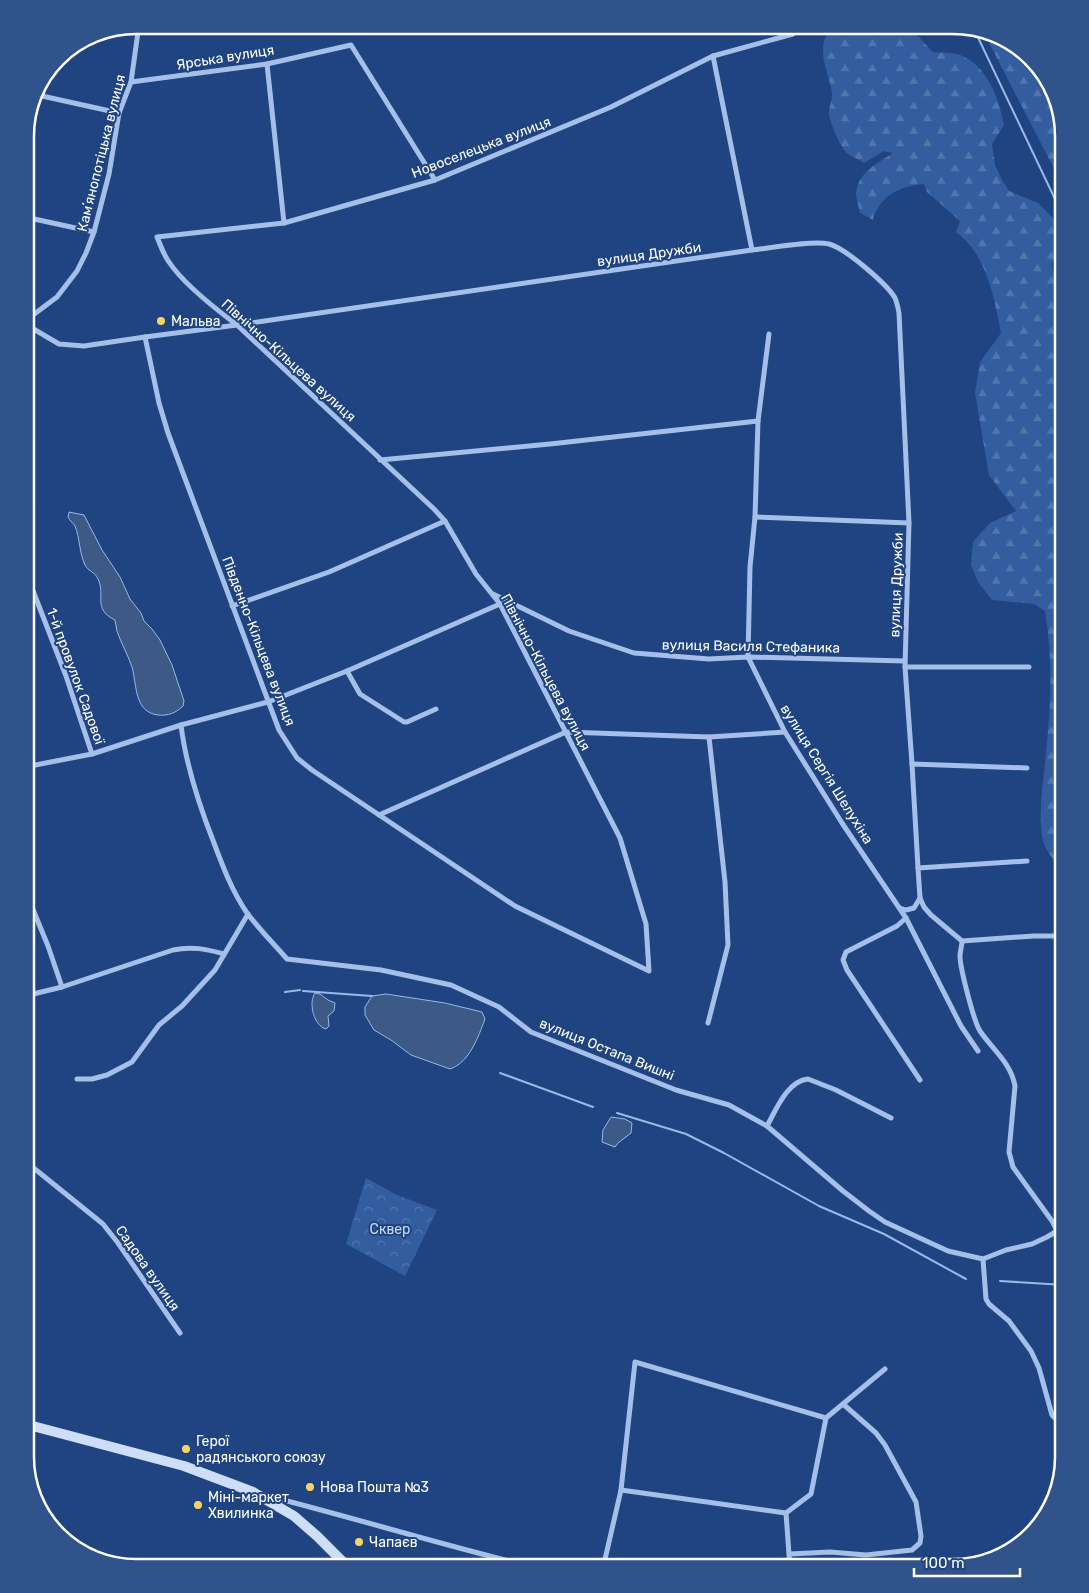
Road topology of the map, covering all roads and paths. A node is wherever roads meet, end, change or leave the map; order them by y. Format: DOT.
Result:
graph roads {
  1 [pos="138,34"];
  2 [pos="793,34"];
  3 [pos="713,56"];
  4 [pos="267,64"];
  5 [pos="131,82"];
  6 [pos="42,96"];
  7 [pos="120,113"];
  8 [pos="435,180"];
  9 [pos="34,219"];
  10 [pos="284,223"];
  11 [pos="94,232"];
  12 [pos="158,237"];
  13 [pos="752,250"];
  14 [pos="34,316"];
  15 [pos="237,326"];
  16 [pos="34,329"];
  17 [pos="769,334"];
  18 [pos="145,337"];
  19 [pos="758,421"];
  20 [pos="380,460"];
  21 [pos="754,517"];
  22 [pos="445,521"];
  23 [pos="910,523"];
  24 [pos="490,592"];
  25 [pos="34,593"];
  26 [pos="500,604"];
  27 [pos="232,606"];
  28 [pos="748,657"];
  29 [pos="905,664"];
  30 [pos="1029,667"];
  31 [pos="346,671"];
  32 [pos="268,702"];
  33 [pos="436,709"];
  34 [pos="181,725"];
  35 [pos="566,732"];
  36 [pos="785,732"];
  37 [pos="709,737"];
  38 [pos="92,754"];
  39 [pos="912,764"];
  40 [pos="34,765"];
  41 [pos="1026,768"];
  42 [pos="379,815"];
  43 [pos="1027,861"];
  44 [pos="918,868"];
  45 [pos="920,898"];
  46 [pos="899,907"];
  47 [pos="34,914"];
  48 [pos="248,914"];
  49 [pos="906,918"];
  50 [pos="1055,936"];
  51 [pos="962,941"];
  52 [pos="224,954"];
  53 [pos="649,971"];
  54 [pos="62,987"];
  55 [pos="34,994"];
  56 [pos="708,1022"];
  57 [pos="978,1050"];
  58 [pos="77,1079"];
  59 [pos="920,1080"];
  60 [pos="891,1118"];
  61 [pos="767,1126"];
  62 [pos="34,1168"];
  63 [pos="1055,1228"];
  64 [pos="1055,1233"];
  65 [pos="983,1260"];
  66 [pos="180,1333"];
  67 [pos="885,1369"];
  68 [pos="843,1404"];
  69 [pos="826,1418"];
  70 [pos="1055,1418"];
  71 [pos="34,1426"];
  72 [pos="621,1490"];
  73 [pos="253,1492"];
  74 [pos="786,1513"];
  75 [pos="790,1554"];
  76 [pos="340,1559"];
  77 [pos="498,1559"];
  78 [pos="605,1559"];
  79 [pos="790,1559"];
  1 -- 5 [label="street, Камʼянопотіцька вулиця"];
  2 -- 3 [label="street, Новоселецька вулиця"];
  3 -- 8 [label="street, Новоселецька вулиця"];
  3 -- 13 [label="street"];
  4 -- 5 [label="street, Ярська вулиця"];
  4 -- 8 [label="street, Ярська вулиця"];
  4 -- 10 [label="street"];
  5 -- 7 [label="street, Камʼянопотіцька вулиця"];
  6 -- 7 [label="street"];
  7 -- 11 [label="street, Камʼянопотіцька вулиця"];
  8 -- 10 [label="street, Новоселецька вулиця"];
  9 -- 11 [label="street"];
  10 -- 12 [label="street, Новоселецька вулиця"];
  11 -- 14 [label="street, Камʼянопотіцька вулиця"];
  12 -- 15 [label="street, Північно-Кільцева вулиця"];
  13 -- 15 [label="street, вулиця Дружби"];
  13 -- 23 [label="street, вулиця Дружби"];
  15 -- 18 [label="street, вулиця Дружби"];
  15 -- 20 [label="street, Північно-Кільцева вулиця"];
  16 -- 18 [label="street, вулиця Дружби"];
  17 -- 19 [label="street, вулиця Сергія Шелухіна"];
  18 -- 27 [label="street, Південно-Кільцева вулиця"];
  19 -- 20 [label="street"];
  19 -- 21 [label="street, вулиця Сергія Шелухіна"];
  20 -- 22 [label="street, Північно-Кільцева вулиця"];
  21 -- 23 [label="street"];
  21 -- 28 [label="street, вулиця Сергія Шелухіна"];
  22 -- 24 [label="street, Північно-Кільцева вулиця"];
  22 -- 27 [label="street"];
  23 -- 29 [label="street, вулиця Дружби"];
  24 -- 26 [label="street, Північно-Кільцева вулиця"];
  24 -- 28 [label="street, вулиця Василя Стефаника"];
  25 -- 38 [label="street, 1-й провулок Садової"];
  26 -- 31 [label="street"];
  26 -- 35 [label="street, Північно-Кільцева вулиця"];
  27 -- 32 [label="street, Південно-Кільцева вулиця"];
  28 -- 29 [label="street, вулиця Василя Стефаника"];
  28 -- 36 [label="street, вулиця Сергія Шелухіна"];
  29 -- 30 [label="street"];
  29 -- 39 [label="street, вулиця Дружби"];
  31 -- 32 [label="street"];
  31 -- 33 [label="street"];
  32 -- 34 [label="street"];
  32 -- 42 [label="street, Південно-Кільцева вулиця"];
  34 -- 38 [label="street"];
  34 -- 48 [label="street, вулиця Остапа Вишні"];
  35 -- 37 [label="street"];
  35 -- 42 [label="street"];
  35 -- 53 [label="street, Північно-Кільцева вулиця"];
  36 -- 37 [label="street"];
  36 -- 46 [label="street, вулиця Сергія Шелухіна"];
  37 -- 56 [label="street"];
  38 -- 40 [label="street, 1-й провулок Садової"];
  39 -- 41 [label="street"];
  39 -- 44 [label="street, вулиця Дружби"];
  42 -- 53 [label="street, Південно-Кільцева вулиця"];
  43 -- 44 [label="street"];
  44 -- 45 [label="street, вулиця Дружби"];
  45 -- 46 [label="street"];
  45 -- 51 [label="street"];
  46 -- 49 [label="street, вулиця Сергія Шелухіна"];
  47 -- 54 [label="street"];
  48 -- 52 [label="street"];
  48 -- 61 [label="street, вулиця Остапа Вишні"];
  49 -- 57 [label="street, вулиця Сергія Шелухіна"];
  49 -- 59 [label="street"];
  50 -- 51 [label="street"];
  51 -- 63 [label="street"];
  52 -- 54 [label="street"];
  52 -- 58 [label="street"];
  54 -- 55 [label="street"];
  60 -- 61 [label="street"];
  61 -- 65 [label="street, вулиця Остапа Вишні"];
  62 -- 66 [label="street, Садова вулиця"];
  64 -- 65 [label="street"];
  65 -- 70 [label="street"];
  67 -- 68 [label="street"];
  68 -- 69 [label="street"];
  68 -- 75 [label="street"];
  69 -- 72 [label="street"];
  69 -- 74 [label="street"];
  71 -- 73 [label="main road"];
  72 -- 74 [label="street"];
  72 -- 78 [label="street"];
  73 -- 76 [label="main road"];
  73 -- 77 [label="street"];
  74 -- 75 [label="street"];
  75 -- 79 [label="street"];
}
